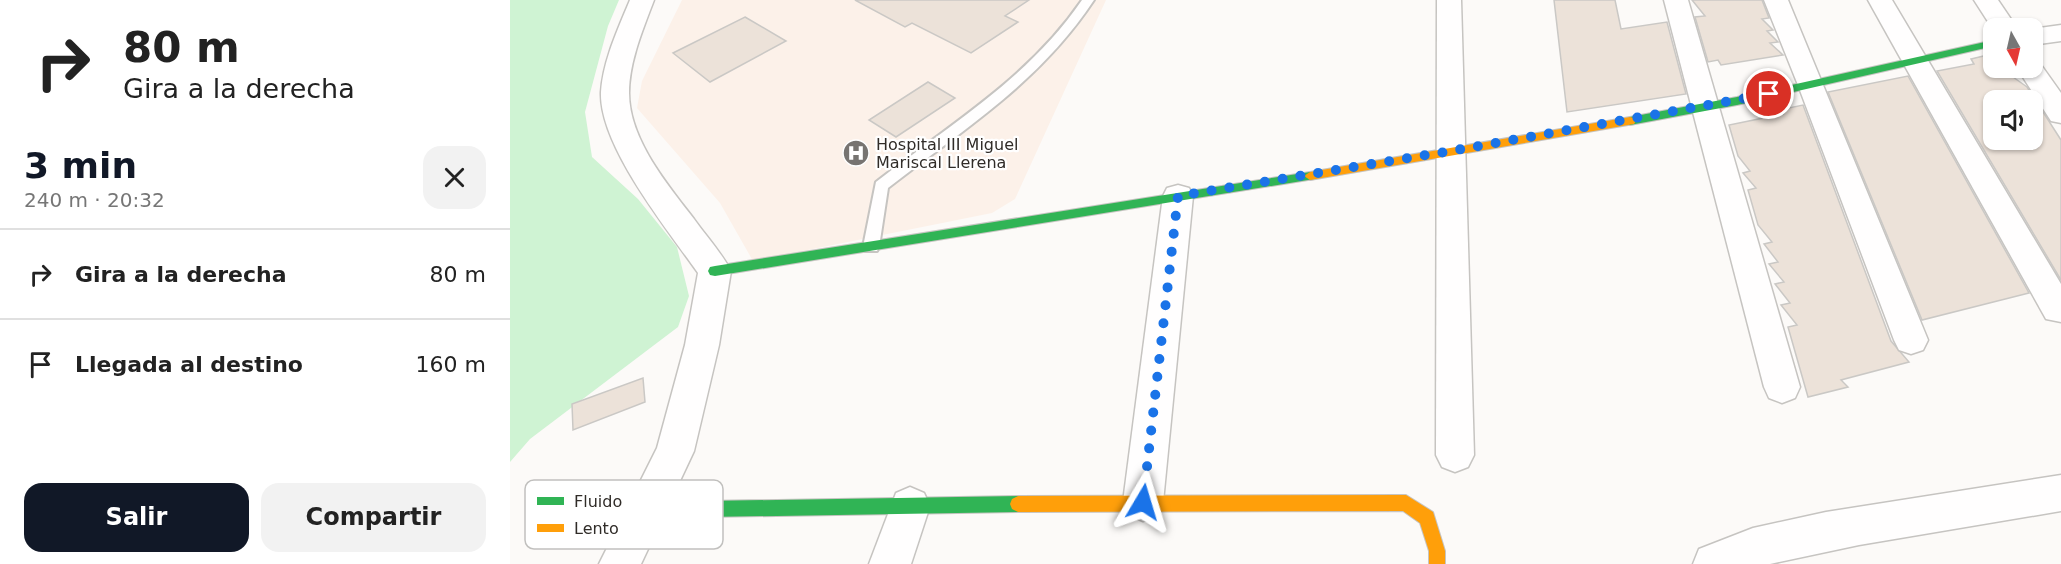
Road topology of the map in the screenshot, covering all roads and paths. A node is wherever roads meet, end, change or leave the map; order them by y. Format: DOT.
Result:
graph roads {
  1 [pos="642,0"];
  2 [pos="1088,0"];
  3 [pos="1449,0"];
  4 [pos="1676,0"];
  5 [pos="1776,0"];
  6 [pos="1880,0"];
  7 [pos="1986,0"];
  8 [pos="1998,18"];
  9 [pos="2061,33"];
  10 [pos="2043,35"];
  11 [pos="1983,46"];
  12 [pos="1912,58"];
  13 [pos="2037,78"];
  14 [pos="1812,85"];
  15 [pos="1704,107"];
  16 [pos="2061,114"];
  17 [pos="1451,151"];
  18 [pos="1178,196"];
  19 [pos="871,247"];
  20 [pos="716,271"];
  21 [pos="2058,309"];
  22 [pos="1911,340"];
  23 [pos="1782,387"];
  24 [pos="1455,455"];
  25 [pos="661,480"];
  26 [pos="2061,493"];
  27 [pos="1143,502"];
  28 [pos="910,506"];
  29 [pos="723,509"];
  30 [pos="627,549"];
  31 [pos="620,564"];
  32 [pos="890,564"];
  33 [pos="1437,564"];
  34 [pos="1714,564"];
  1 -- 20 [label="street"];
  2 -- 19 [label="lane"];
  3 -- 17 [label="street"];
  4 -- 15 [label="street"];
  5 -- 14 [label="street"];
  6 -- 12 [label="street"];
  7 -- 8 [label="street"];
  9 -- 10 [label="street"];
  11 -- 12 [label="street"];
  12 -- 14 [label="street"];
  12 -- 21 [label="street"];
  13 -- 16 [label="street"];
  14 -- 15 [label="street"];
  14 -- 22 [label="street"];
  15 -- 17 [label="street"];
  15 -- 23 [label="street"];
  17 -- 18 [label="street"];
  17 -- 24 [label="street"];
  18 -- 19 [label="street"];
  18 -- 27 [label="street"];
  19 -- 20 [label="street"];
  20 -- 25 [label="street"];
  26 -- 34 [label="street"];
  27 -- 28 [label="street"];
  27 -- 33 [label="street"];
  28 -- 29 [label="street"];
  28 -- 32 [label="street"];
  30 -- 31 [label="street"];
}
